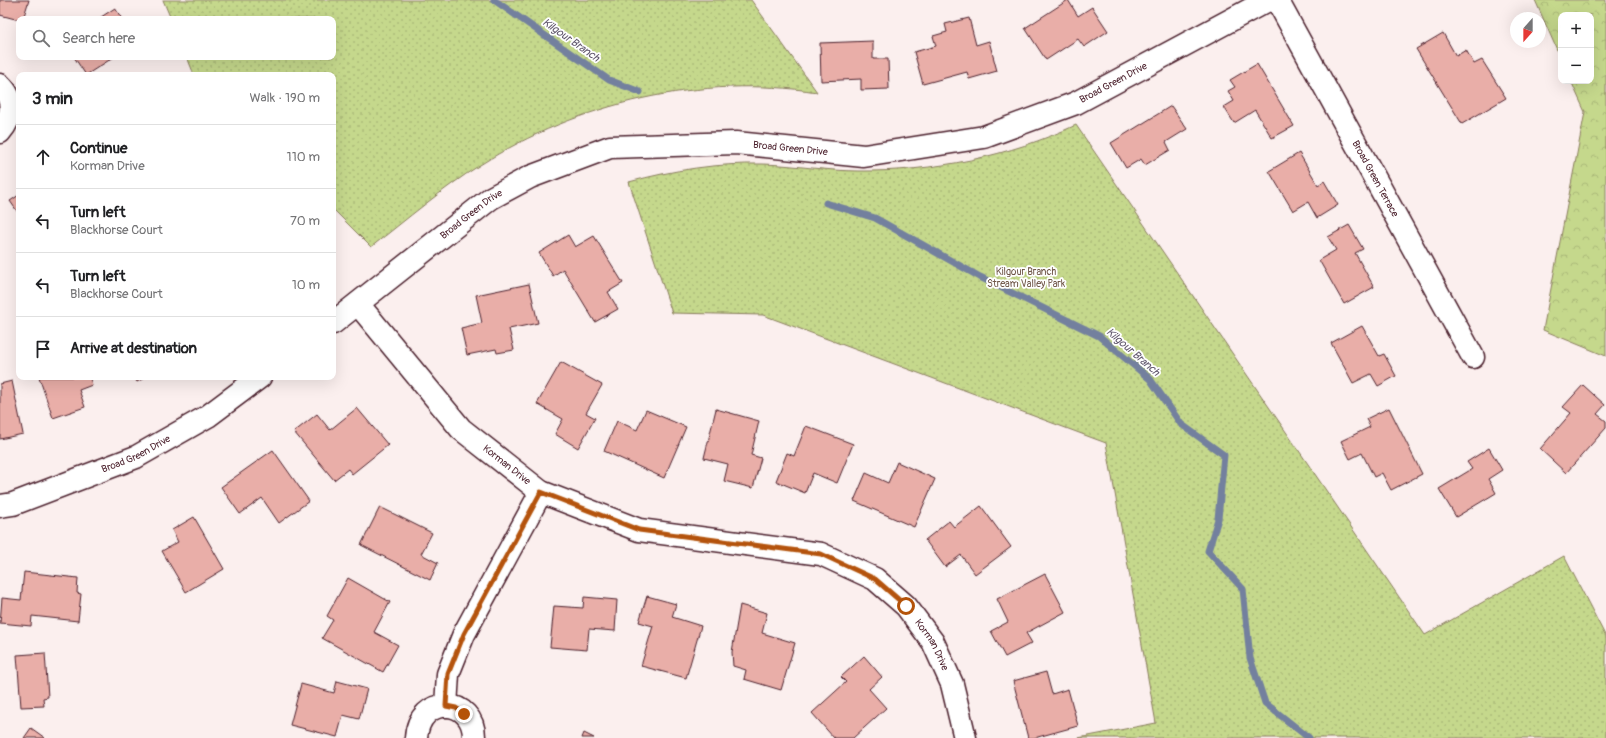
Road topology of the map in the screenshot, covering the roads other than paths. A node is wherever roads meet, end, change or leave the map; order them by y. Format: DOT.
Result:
graph roads {
  1 [pos="1268,0"];
  2 [pos="1277,0"];
  3 [pos="0,85"];
  4 [pos="0,132"];
  5 [pos="358,304"];
  6 [pos="336,320"];
  7 [pos="1473,357"];
  8 [pos="256,380"];
  9 [pos="541,492"];
  10 [pos="0,506"];
  11 [pos="446,706"];
  12 [pos="416,738"];
  13 [pos="474,738"];
  14 [pos="965,738"];
  1 -- 5 [label="street, Broad Green Drive"];
  2 -- 7 [label="street, Broad Green Terrace"];
  3 -- 4 [label="street"];
  5 -- 6 [label="street, Broad Green Drive"];
  5 -- 9 [label="street, Korman Drive"];
  8 -- 10 [label="street, Broad Green Drive"];
  9 -- 11 [label="street"];
  9 -- 14 [label="street, Korman Drive"];
  11 -- 12 [label="street"];
  11 -- 13 [label="street"];
}
